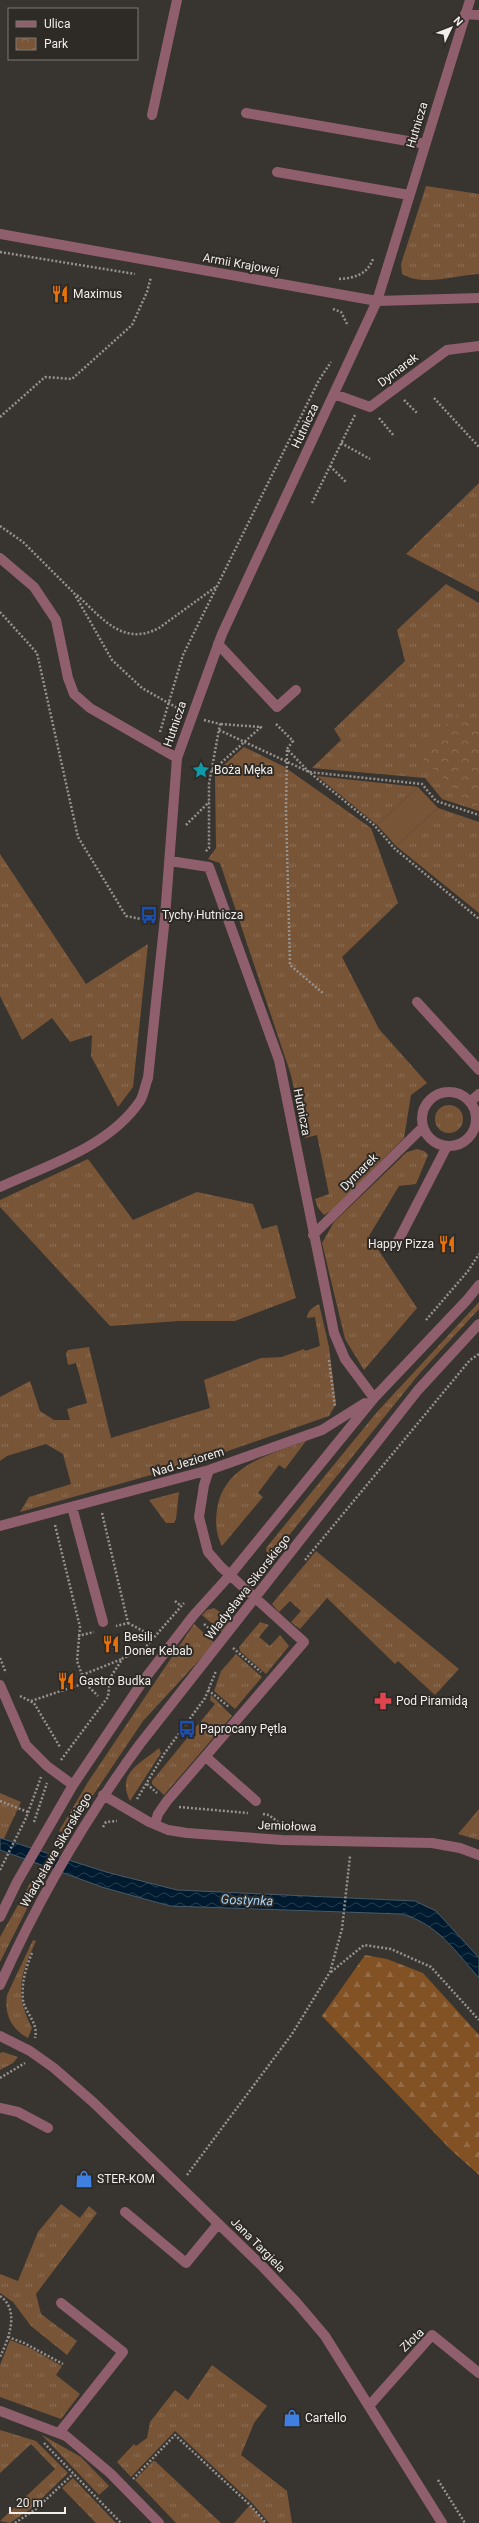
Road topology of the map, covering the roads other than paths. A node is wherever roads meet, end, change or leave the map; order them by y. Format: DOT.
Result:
graph roads {
  1 [pos="178,0"];
  2 [pos="470,0"];
  3 [pos="465,14"];
  4 [pos="479,16"];
  5 [pos="246,113"];
  6 [pos="152,115"];
  7 [pos="425,144"];
  8 [pos="277,172"];
  9 [pos="409,195"];
  10 [pos="0,234"];
  11 [pos="479,298"];
  12 [pos="376,301"];
  13 [pos="479,346"];
  14 [pos="334,394"];
  15 [pos="0,558"];
  16 [pos="218,644"];
  17 [pos="296,690"];
  18 [pos="177,758"];
  19 [pos="170,861"];
  20 [pos="417,1002"];
  21 [pos="479,1070"];
  22 [pos="479,1094"];
  23 [pos="470,1102"];
  24 [pos="423,1127"];
  25 [pos="447,1146"];
  26 [pos="0,1187"];
  27 [pos="313,1235"];
  28 [pos="397,1243"];
  29 [pos="479,1285"];
  30 [pos="478,1326"];
  31 [pos="374,1398"];
  32 [pos="210,1470"];
  33 [pos="72,1507"];
  34 [pos="0,1526"];
  35 [pos="230,1575"];
  36 [pos="256,1599"];
  37 [pos="102,1626"];
  38 [pos="0,1685"];
  39 [pos="206,1757"];
  40 [pos="73,1785"];
  41 [pos="103,1795"];
  42 [pos="256,1801"];
  43 [pos="155,1824"];
  44 [pos="479,1854"];
  45 [pos="0,1917"];
  46 [pos="0,1986"];
  47 [pos="0,2036"];
  48 [pos="0,2108"];
  49 [pos="48,2128"];
  50 [pos="125,2212"];
  51 [pos="218,2224"];
  52 [pos="61,2303"];
  53 [pos="479,2373"];
  54 [pos="369,2406"];
  55 [pos="0,2411"];
  56 [pos="59,2433"];
  57 [pos="159,2523"];
  58 [pos="442,2523"];
  1 -- 6 [label="street"];
  2 -- 3 [label="street, Hutnicza"];
  3 -- 4 [label="street"];
  3 -- 7 [label="street, Hutnicza"];
  5 -- 7 [label="street"];
  7 -- 9 [label="street, Hutnicza"];
  8 -- 9 [label="street"];
  9 -- 12 [label="street, Hutnicza"];
  10 -- 12 [label="street, Armii Krajowej"];
  11 -- 12 [label="street, Armii Krajowej"];
  12 -- 14 [label="street, Hutnicza"];
  13 -- 14 [label="street, Dymarek"];
  14 -- 16 [label="street, Hutnicza"];
  15 -- 18 [label="street"];
  16 -- 17 [label="street"];
  16 -- 18 [label="street, Hutnicza"];
  18 -- 19 [label="street, Hutnicza"];
  19 -- 26 [label="street, Hutnicza"];
  19 -- 27 [label="street, Hutnicza"];
  20 -- 21 [label="street"];
  22 -- 23 [label="street"];
  23 -- 24 [label="street"];
  23 -- 25 [label="street"];
  24 -- 25 [label="street"];
  24 -- 27 [label="street, Dymarek"];
  25 -- 28 [label="street"];
  27 -- 31 [label="street, Hutnicza"];
  29 -- 31 [label="street, Władysława Sikorskiego"];
  30 -- 36 [label="street, Władysława Sikorskiego"];
  31 -- 32 [label="street, Nad Jeziorem"];
  31 -- 35 [label="street, Władysława Sikorskiego"];
  32 -- 33 [label="street, Nad Jeziorem"];
  32 -- 35 [label="street"];
  33 -- 34 [label="street, Nad Jeziorem"];
  33 -- 37 [label="street"];
  35 -- 36 [label="street"];
  35 -- 40 [label="street, Władysława Sikorskiego"];
  36 -- 39 [label="street"];
  36 -- 41 [label="street, Władysława Sikorskiego"];
  38 -- 40 [label="street"];
  39 -- 42 [label="street"];
  39 -- 43 [label="street"];
  40 -- 45 [label="street, Władysława Sikorskiego"];
  41 -- 43 [label="street, Jemiołowa"];
  41 -- 46 [label="street, Władysława Sikorskiego"];
  43 -- 44 [label="street, Jemiołowa"];
  47 -- 51 [label="street, Jana Targiela"];
  48 -- 49 [label="street"];
  50 -- 51 [label="street"];
  51 -- 54 [label="street, Jana Targiela"];
  52 -- 56 [label="street"];
  53 -- 54 [label="street, Złota"];
  54 -- 58 [label="street, Jana Targiela"];
  55 -- 56 [label="street"];
  56 -- 57 [label="street"];
}
